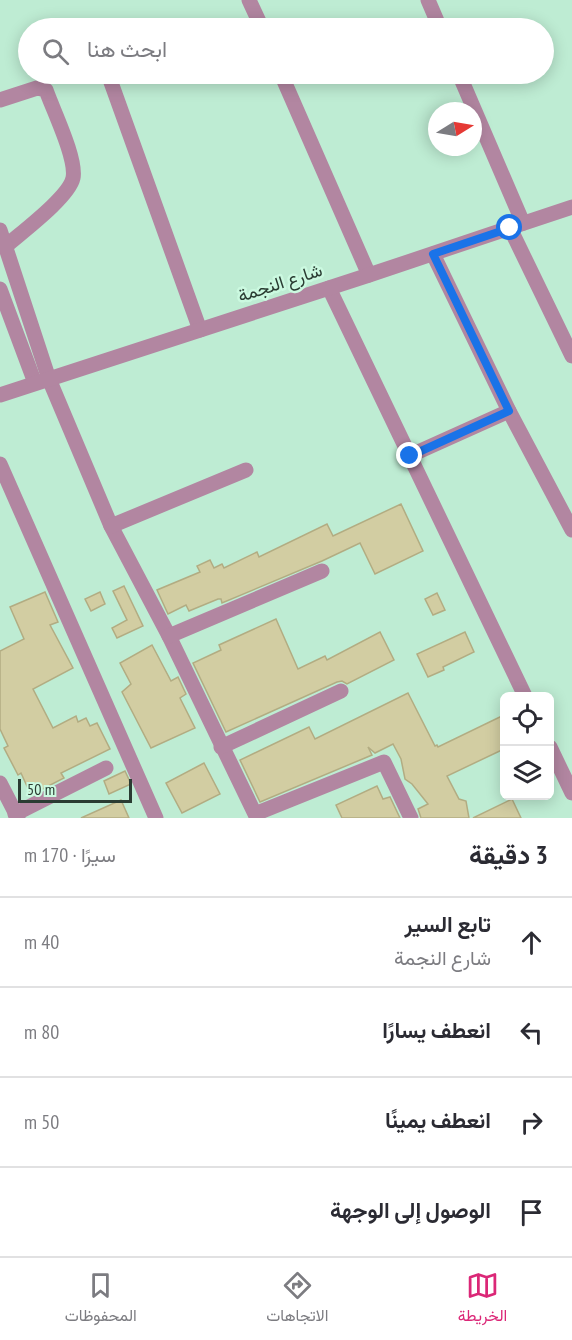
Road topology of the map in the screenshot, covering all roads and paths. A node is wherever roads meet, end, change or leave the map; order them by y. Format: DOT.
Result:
graph roads {
  1 [pos="249,0"];
  2 [pos="428,0"];
  3 [pos="257,18"];
  4 [pos="436,18"];
  5 [pos="112,84"];
  6 [pos="285,84"];
  7 [pos="463,84"];
  8 [pos="0,100"];
  9 [pos="572,207"];
  10 [pos="517,225"];
  11 [pos="0,230"];
  12 [pos="6,246"];
  13 [pos="433,254"];
  14 [pos="369,275"];
  15 [pos="329,288"];
  16 [pos="2,297"];
  17 [pos="200,330"];
  18 [pos="572,356"];
  19 [pos="42,381"];
  20 [pos="0,395"];
  21 [pos="509,411"];
  22 [pos="410,456"];
  23 [pos="0,464"];
  24 [pos="246,470"];
  25 [pos="111,526"];
  26 [pos="572,530"];
  27 [pos="322,571"];
  28 [pos="169,636"];
  29 [pos="341,691"];
  30 [pos="523,692"];
  31 [pos="221,747"];
  32 [pos="554,757"];
  33 [pos="106,768"];
  34 [pos="0,783"];
  35 [pos="572,793"];
  36 [pos="16,816"];
  37 [pos="156,818"];
  38 [pos="411,818"];
  1 -- 3 [label="street"];
  2 -- 4 [label="street"];
  5 -- 17 [label="street"];
  6 -- 14 [label="street"];
  7 -- 10 [label="street"];
  8 -- 12 [label="street"];
  9 -- 10 [label="street, شارع النجمة"];
  10 -- 13 [label="street, شارع النجمة"];
  10 -- 18 [label="street"];
  11 -- 12 [label="street"];
  12 -- 19 [label="street"];
  13 -- 14 [label="street, شارع النجمة"];
  13 -- 21 [label="street"];
  14 -- 15 [label="street, شارع النجمة"];
  15 -- 17 [label="street, شارع النجمة"];
  15 -- 22 [label="street"];
  16 -- 19 [label="street"];
  17 -- 19 [label="street, شارع النجمة"];
  19 -- 20 [label="street, شارع النجمة"];
  19 -- 25 [label="street"];
  21 -- 22 [label="street"];
  21 -- 26 [label="street"];
  22 -- 30 [label="street"];
  23 -- 37 [label="street"];
  24 -- 25 [label="street"];
  25 -- 28 [label="street"];
  27 -- 28 [label="street"];
  28 -- 31 [label="street"];
  29 -- 31 [label="street"];
  31 -- 38 [label="street"];
  32 -- 35 [label="street"];
  33 -- 36 [label="street"];
  34 -- 36 [label="street"];
}
